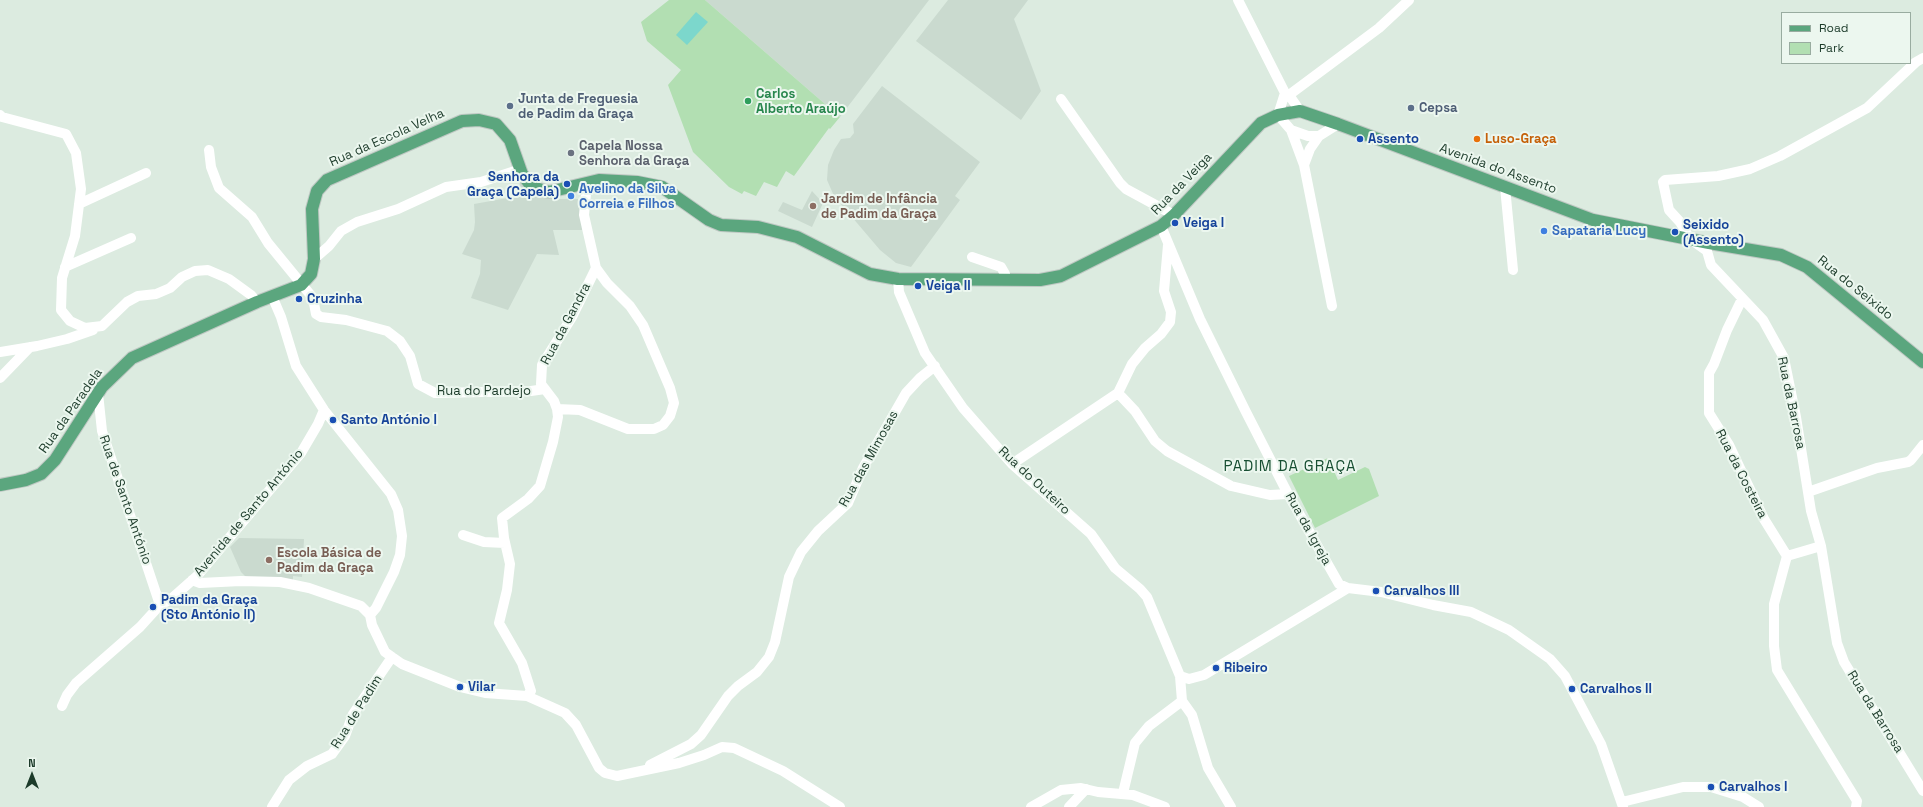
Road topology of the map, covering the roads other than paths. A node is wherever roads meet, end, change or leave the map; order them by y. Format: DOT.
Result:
graph roads {
  1 [pos="1238,0"];
  2 [pos="1409,0"];
  3 [pos="1923,58"];
  4 [pos="1287,94"];
  5 [pos="1061,99"];
  6 [pos="1300,111"];
  7 [pos="0,115"];
  8 [pos="1278,115"];
  9 [pos="1338,124"];
  10 [pos="1291,130"];
  11 [pos="1319,136"];
  12 [pos="209,150"];
  13 [pos="1304,164"];
  14 [pos="521,169"];
  15 [pos="146,173"];
  16 [pos="587,183"];
  17 [pos="1505,187"];
  18 [pos="79,204"];
  19 [pos="1174,215"];
  20 [pos="1161,226"];
  21 [pos="131,238"];
  22 [pos="1690,239"];
  23 [pos="1168,243"];
  24 [pos="972,258"];
  25 [pos="314,259"];
  26 [pos="65,267"];
  27 [pos="596,268"];
  28 [pos="1513,270"];
  29 [pos="898,278"];
  30 [pos="1006,280"];
  31 [pos="301,285"];
  32 [pos="272,296"];
  33 [pos="1742,299"];
  34 [pos="257,302"];
  35 [pos="1332,306"];
  36 [pos="102,326"];
  37 [pos="30,347"];
  38 [pos="0,352"];
  39 [pos="1923,362"];
  40 [pos="935,366"];
  41 [pos="0,378"];
  42 [pos="545,389"];
  43 [pos="1118,393"];
  44 [pos="98,394"];
  45 [pos="557,409"];
  46 [pos="324,410"];
  47 [pos="1923,445"];
  48 [pos="1012,464"];
  49 [pos="0,485"];
  50 [pos="1808,492"];
  51 [pos="1288,494"];
  52 [pos="464,535"];
  53 [pos="505,543"];
  54 [pos="1820,546"];
  55 [pos="1787,556"];
  56 [pos="192,580"];
  57 [pos="1348,588"];
  58 [pos="160,605"];
  59 [pos="370,615"];
  60 [pos="392,657"];
  61 [pos="1180,676"];
  62 [pos="527,696"];
  63 [pos="1182,701"];
  64 [pos="62,706"];
  65 [pos="639,771"];
  66 [pos="1086,789"];
  67 [pos="1923,791"];
  68 [pos="1122,793"];
  69 [pos="1622,804"];
  70 [pos="272,807"];
  71 [pos="840,807"];
  72 [pos="1031,807"];
  73 [pos="1069,807"];
  74 [pos="1165,807"];
  75 [pos="1231,807"];
  76 [pos="1759,807"];
  77 [pos="1856,807"];
  1 -- 4 [label="street"];
  2 -- 4 [label="street"];
  3 -- 22 [label="street, Rua da Barrosa"];
  4 -- 6 [label="street"];
  4 -- 8 [label="street"];
  5 -- 19 [label="street"];
  6 -- 8 [label="main road, Rua da Veiga"];
  6 -- 9 [label="main road, Avenida do Assento"];
  7 -- 18 [label="street"];
  8 -- 10 [label="street"];
  8 -- 19 [label="main road, Rua da Veiga"];
  9 -- 11 [label="street"];
  9 -- 17 [label="main road, Avenida do Assento"];
  10 -- 11 [label="street"];
  10 -- 13 [label="street"];
  11 -- 13 [label="street"];
  12 -- 31 [label="street"];
  13 -- 35 [label="street"];
  14 -- 16 [label="main road, Rua da Escola Velha"];
  14 -- 25 [label="street"];
  14 -- 25 [label="main road, Rua da Escola Velha"];
  15 -- 18 [label="street"];
  16 -- 27 [label="street, Rua da Gandra"];
  16 -- 29 [label="main road, Rua da Veiga"];
  17 -- 22 [label="main road, Avenida do Assento"];
  17 -- 28 [label="street"];
  18 -- 26 [label="street"];
  19 -- 20 [label="main road, Rua da Veiga"];
  20 -- 23 [label="street, Rua da Igreja"];
  20 -- 30 [label="main road, Rua da Veiga"];
  21 -- 26 [label="street"];
  22 -- 33 [label="street, Rua da Barrosa"];
  22 -- 39 [label="main road, Rua do Seixido"];
  23 -- 43 [label="street"];
  23 -- 51 [label="street, Rua da Igreja"];
  24 -- 30 [label="street"];
  25 -- 31 [label="main road, Rua da Escola Velha"];
  26 -- 36 [label="street"];
  27 -- 42 [label="street, Rua da Gandra"];
  27 -- 45 [label="street"];
  29 -- 30 [label="main road, Rua da Veiga"];
  29 -- 40 [label="street, Rua do Outeiro"];
  31 -- 32 [label="main road, Rua da Paradela"];
  31 -- 42 [label="street, Rua do Pardejo"];
  32 -- 34 [label="main road, Rua da Paradela"];
  32 -- 46 [label="street"];
  33 -- 50 [label="street, Rua da Barrosa"];
  33 -- 55 [label="street, Rua da Costeira"];
  34 -- 36 [label="street"];
  34 -- 44 [label="main road, Rua da Paradela"];
  36 -- 37 [label="street"];
  37 -- 38 [label="street"];
  37 -- 41 [label="street"];
  40 -- 48 [label="street, Rua do Outeiro"];
  40 -- 65 [label="street, Rua das Mimosas"];
  42 -- 45 [label="street, Rua da Gandra"];
  43 -- 48 [label="street"];
  43 -- 51 [label="street"];
  44 -- 49 [label="main road, Rua da Paradela"];
  44 -- 58 [label="street, Rua de Santo António"];
  45 -- 53 [label="street"];
  46 -- 56 [label="street, Avenida de Santo António"];
  46 -- 59 [label="street"];
  47 -- 50 [label="street"];
  48 -- 61 [label="street, Rua do Outeiro"];
  50 -- 54 [label="street, Rua da Barrosa"];
  51 -- 57 [label="street, Rua da Igreja"];
  52 -- 53 [label="street"];
  53 -- 62 [label="street"];
  54 -- 55 [label="street"];
  54 -- 67 [label="street, Rua da Barrosa"];
  55 -- 77 [label="street"];
  56 -- 58 [label="street, Avenida de Santo António"];
  56 -- 59 [label="street"];
  57 -- 61 [label="street"];
  57 -- 69 [label="street"];
  58 -- 64 [label="street, Avenida de Santo António"];
  59 -- 60 [label="street"];
  60 -- 62 [label="street"];
  60 -- 70 [label="street, Rua de Padim"];
  61 -- 63 [label="street, Rua do Outeiro"];
  62 -- 65 [label="street"];
  63 -- 68 [label="street"];
  63 -- 75 [label="street"];
  65 -- 71 [label="street"];
  66 -- 68 [label="street"];
  66 -- 72 [label="street"];
  66 -- 73 [label="street"];
  68 -- 74 [label="street"];
  69 -- 76 [label="street"];
}
